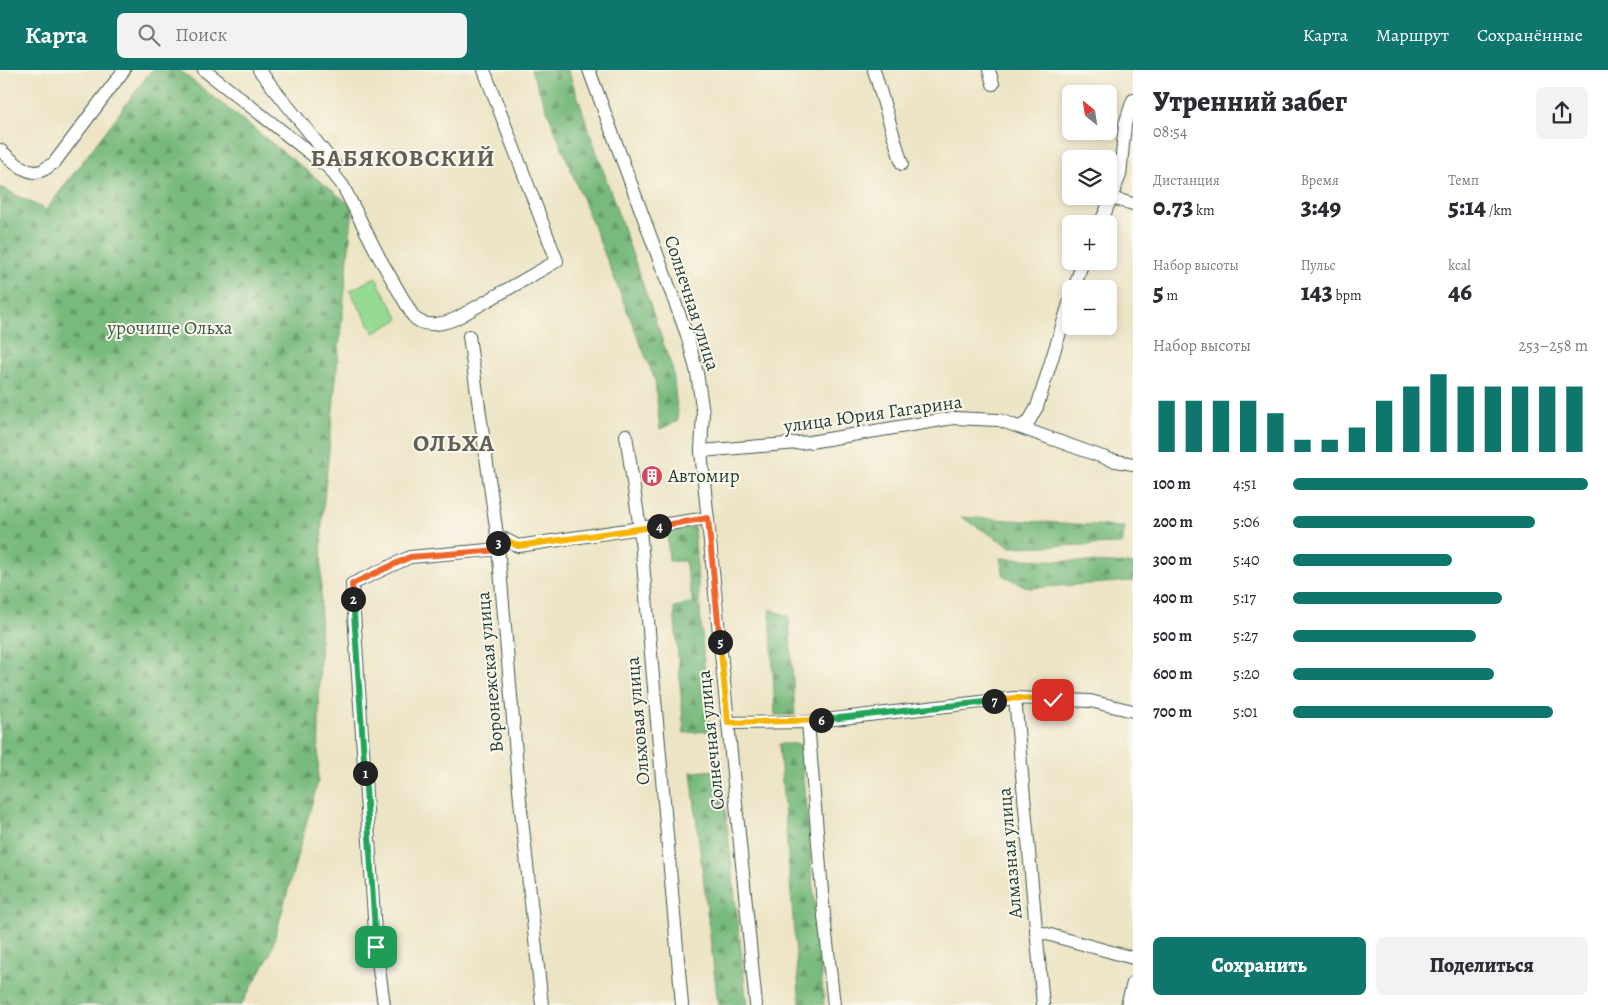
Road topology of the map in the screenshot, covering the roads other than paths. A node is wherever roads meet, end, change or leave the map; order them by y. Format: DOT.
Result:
graph roads {
  1 [pos="124,70"];
  2 [pos="204,70"];
  3 [pos="226,70"];
  4 [pos="259,70"];
  5 [pos="484,70"];
  6 [pos="590,70"];
  7 [pos="874,70"];
  8 [pos="989,70"];
  9 [pos="215,78"];
  10 [pos="994,84"];
  11 [pos="1133,100"];
  12 [pos="0,150"];
  13 [pos="902,164"];
  14 [pos="334,165"];
  15 [pos="1117,183"];
  16 [pos="1117,200"];
  17 [pos="1133,204"];
  18 [pos="1062,326"];
  19 [pos="469,336"];
  20 [pos="1020,427"];
  21 [pos="626,435"];
  22 [pos="702,451"];
  23 [pos="1133,464"];
  24 [pos="708,518"];
  25 [pos="640,529"];
  26 [pos="497,535"];
  27 [pos="499,550"];
  28 [pos="1015,698"];
  29 [pos="1133,711"];
  30 [pos="808,722"];
  31 [pos="728,723"];
  32 [pos="1036,931"];
  33 [pos="1133,958"];
  34 [pos="1133,984"];
  35 [pos="384,1005"];
  36 [pos="542,1005"];
  37 [pos="682,1005"];
  38 [pos="756,1005"];
  39 [pos="834,1005"];
  40 [pos="1043,1005"];
  41 [pos="1127,1005"];
  1 -- 12 [label="street"];
  2 -- 9 [label="street"];
  3 -- 9 [label="street"];
  4 -- 14 [label="street"];
  5 -- 9 [label="street"];
  6 -- 22 [label="street, Солнечная улица"];
  7 -- 13 [label="street"];
  8 -- 10 [label="street"];
  11 -- 15 [label="street"];
  16 -- 17 [label="street"];
  18 -- 20 [label="street"];
  19 -- 26 [label="street, Воронежская улица"];
  20 -- 22 [label="street, улица Юрия Гагарина"];
  20 -- 23 [label="street, улица Юрия Гагарина"];
  21 -- 25 [label="street, Ольховая улица"];
  22 -- 24 [label="street, Солнечная улица"];
  24 -- 25 [label="street"];
  24 -- 31 [label="street, Солнечная улица"];
  25 -- 26 [label="street"];
  25 -- 37 [label="street, Ольховая улица"];
  26 -- 27 [label="street, Воронежская улица"];
  27 -- 35 [label="street"];
  27 -- 36 [label="street, Воронежская улица"];
  28 -- 29 [label="street"];
  28 -- 30 [label="street"];
  28 -- 32 [label="street, Алмазная улица"];
  30 -- 31 [label="street"];
  30 -- 39 [label="street"];
  31 -- 38 [label="street, Солнечная улица"];
  32 -- 33 [label="street"];
  32 -- 40 [label="street, Алмазная улица"];
  34 -- 41 [label="street"];
}
